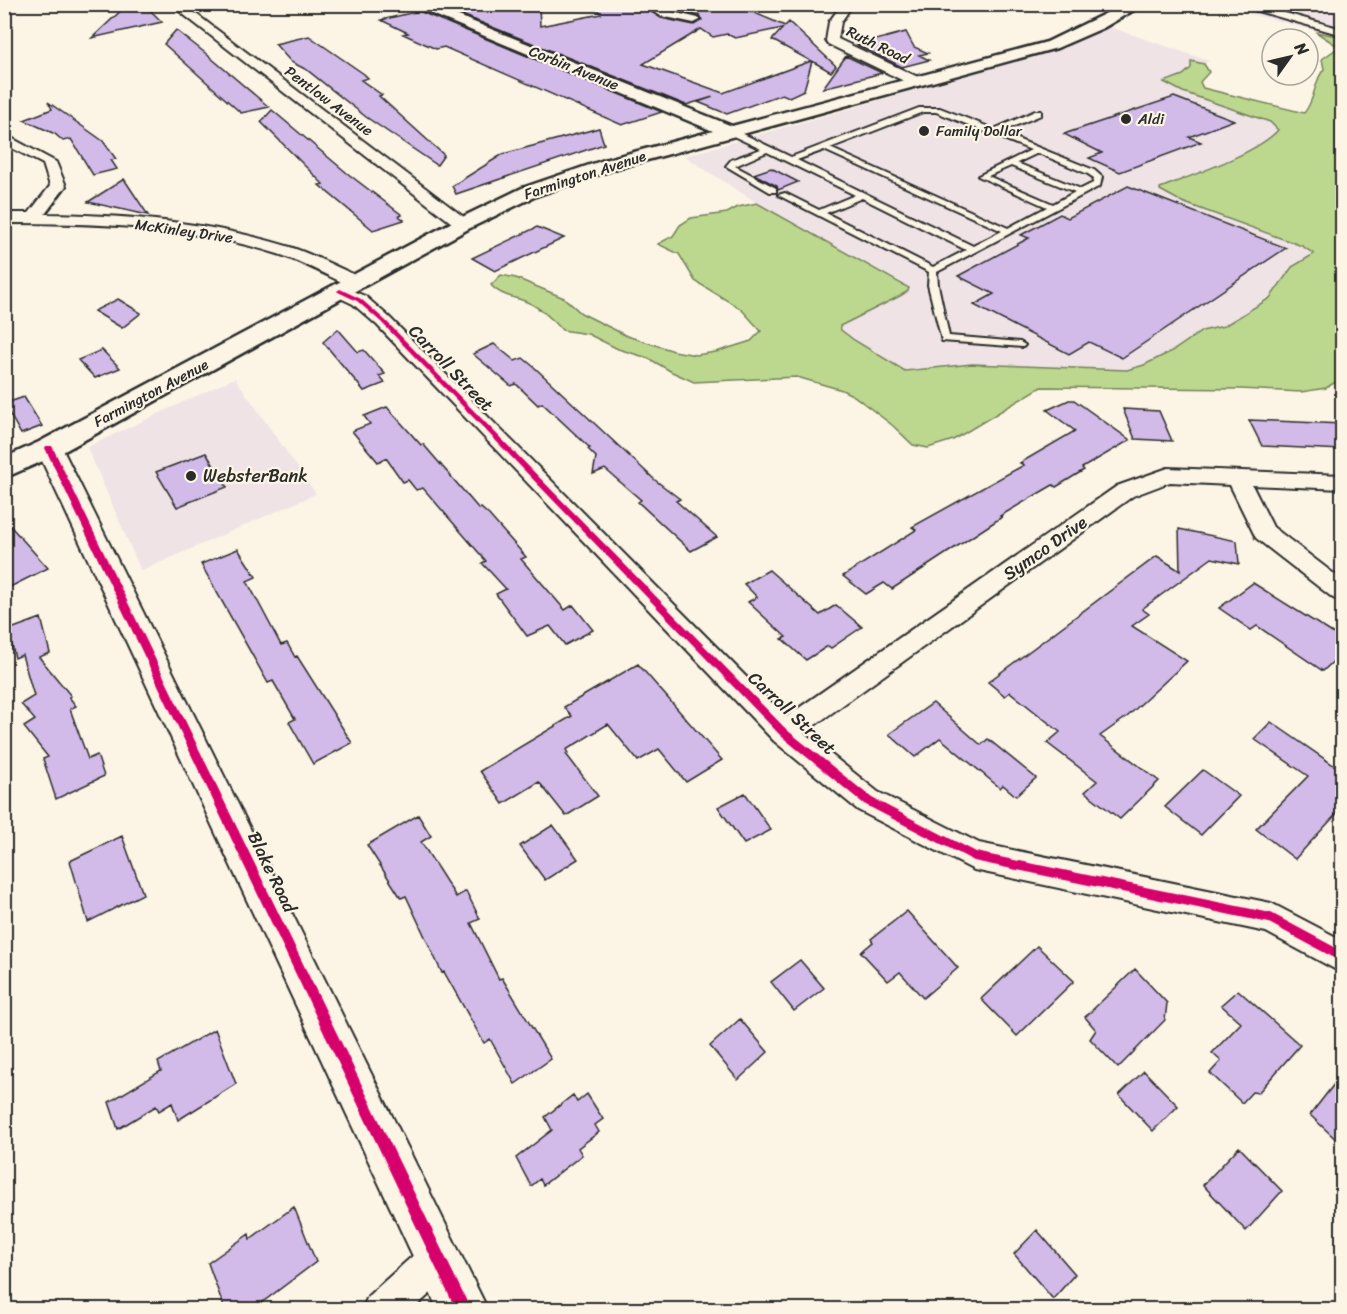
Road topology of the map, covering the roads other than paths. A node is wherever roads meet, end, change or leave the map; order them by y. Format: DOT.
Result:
graph roads {
  1 [pos="175,4"];
  2 [pos="415,4"];
  3 [pos="646,4"];
  4 [pos="848,4"];
  5 [pos="1137,4"];
  6 [pos="1238,4"];
  7 [pos="694,20"];
  8 [pos="1342,32"];
  9 [pos="915,81"];
  10 [pos="1038,113"];
  11 [pos="732,132"];
  12 [pos="994,132"];
  13 [pos="4,138"];
  14 [pos="823,147"];
  15 [pos="768,149"];
  16 [pos="1038,150"];
  17 [pos="791,160"];
  18 [pos="1011,163"];
  19 [pos="773,190"];
  20 [pos="1082,192"];
  21 [pos="782,195"];
  22 [pos="862,195"];
  23 [pos="1053,207"];
  24 [pos="819,213"];
  25 [pos="4,218"];
  26 [pos="34,218"];
  27 [pos="463,224"];
  28 [pos="1008,231"];
  29 [pos="973,250"];
  30 [pos="933,271"];
  31 [pos="348,287"];
  32 [pos="1020,345"];
  33 [pos="49,448"];
  34 [pos="4,469"];
  35 [pos="1237,477"];
  36 [pos="1342,482"];
  37 [pos="1342,592"];
  38 [pos="784,733"];
  39 [pos="1342,957"];
  40 [pos="440,1258"];
  41 [pos="382,1310"];
  42 [pos="464,1310"];
  1 -- 27 [label="street, Pentlow Avenue"];
  2 -- 11 [label="main road, Corbin Avenue"];
  3 -- 7 [label="street"];
  4 -- 9 [label="street, Ruth Road"];
  5 -- 9 [label="main road, Farmington Avenue"];
  6 -- 8 [label="street"];
  9 -- 11 [label="main road, Farmington Avenue"];
  10 -- 12 [label="lane"];
  11 -- 15 [label="lane"];
  11 -- 27 [label="main road, Farmington Avenue"];
  12 -- 14 [label="lane"];
  12 -- 16 [label="lane"];
  13 -- 26 [label="street"];
  14 -- 17 [label="lane"];
  14 -- 28 [label="lane"];
  15 -- 17 [label="lane"];
  15 -- 19 [label="lane"];
  16 -- 18 [label="lane"];
  16 -- 20 [label="lane"];
  17 -- 22 [label="lane"];
  18 -- 20 [label="lane"];
  18 -- 23 [label="lane"];
  20 -- 23 [label="lane"];
  21 -- 24 [label="lane"];
  22 -- 24 [label="lane"];
  22 -- 29 [label="lane"];
  23 -- 28 [label="lane"];
  24 -- 30 [label="lane"];
  25 -- 26 [label="street, McKinley Drive"];
  26 -- 31 [label="street, McKinley Drive"];
  27 -- 31 [label="main road, Farmington Avenue"];
  28 -- 29 [label="lane"];
  29 -- 30 [label="lane"];
  30 -- 32 [label="lane"];
  31 -- 33 [label="main road, Farmington Avenue"];
  31 -- 38 [label="street, Carroll Street"];
  33 -- 34 [label="main road, Farmington Avenue"];
  33 -- 40 [label="street, Blake Road"];
  35 -- 36 [label="street, Symco Drive"];
  35 -- 37 [label="street"];
  35 -- 38 [label="street, Symco Drive"];
  38 -- 39 [label="street, Carroll Street"];
  40 -- 41 [label="street"];
  40 -- 42 [label="street, Blake Road"];
}
